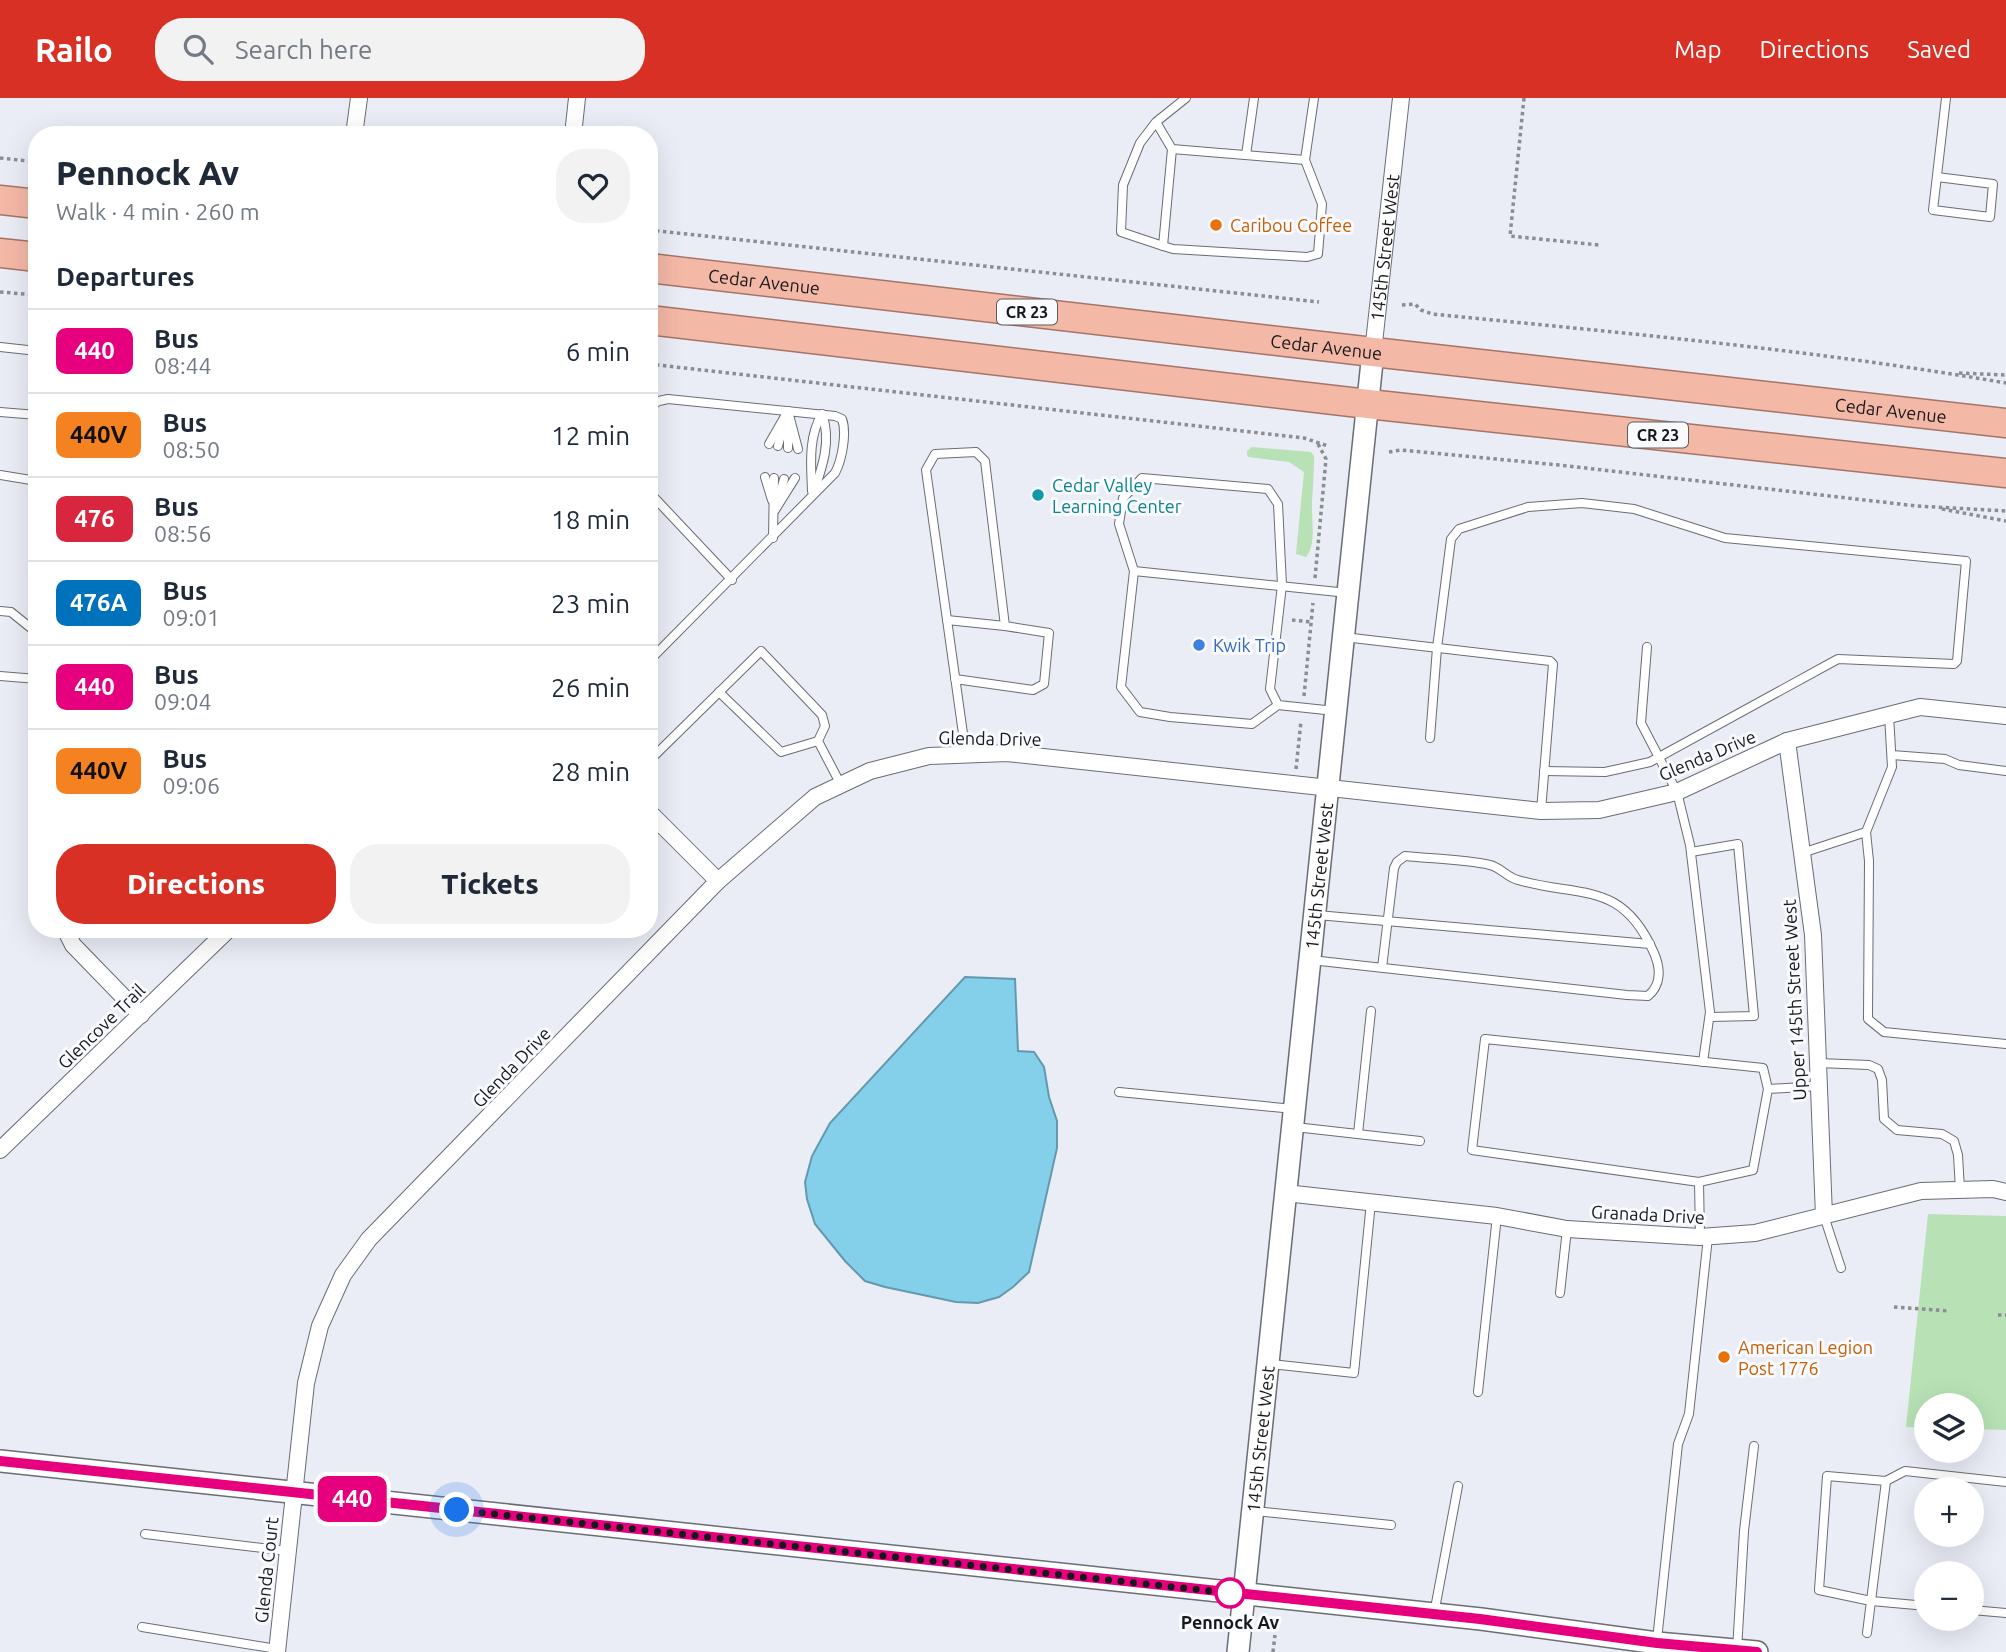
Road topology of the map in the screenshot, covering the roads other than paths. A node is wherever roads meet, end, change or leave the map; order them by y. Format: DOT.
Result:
graph roads {
  1 [pos="359,98"];
  2 [pos="577,98"];
  3 [pos="1186,98"];
  4 [pos="1254,98"];
  5 [pos="1314,98"];
  6 [pos="1401,98"];
  7 [pos="1946,98"];
  8 [pos="1156,122"];
  9 [pos="355,126"];
  10 [pos="574,126"];
  11 [pos="1172,149"];
  12 [pos="1246,155"];
  13 [pos="1305,160"];
  14 [pos="1937,177"];
  15 [pos="0,200"];
  16 [pos="28,203"];
  17 [pos="28,212"];
  18 [pos="0,214"];
  19 [pos="1163,246"];
  20 [pos="0,253"];
  21 [pos="28,256"];
  22 [pos="658,269"];
  23 [pos="658,321"];
  24 [pos="0,347"];
  25 [pos="28,350"];
  26 [pos="1373,352"];
  27 [pos="658,402"];
  28 [pos="1368,404"];
  29 [pos="788,411"];
  30 [pos="0,412"];
  31 [pos="28,414"];
  32 [pos="822,414"];
  33 [pos="2006,423"];
  34 [pos="773,445"];
  35 [pos="788,448"];
  36 [pos="798,449"];
  37 [pos="2006,473"];
  38 [pos="0,475"];
  39 [pos="769,478"];
  40 [pos="795,478"];
  41 [pos="784,479"];
  42 [pos="28,480"];
  43 [pos="813,497"];
  44 [pos="658,502"];
  45 [pos="775,510"];
  46 [pos="773,538"];
  47 [pos="1134,571"];
  48 [pos="732,580"];
  49 [pos="1282,585"];
  50 [pos="1348,593"];
  51 [pos="0,611"];
  52 [pos="947,620"];
  53 [pos="28,626"];
  54 [pos="1005,626"];
  55 [pos="1344,637"];
  56 [pos="1647,647"];
  57 [pos="1437,648"];
  58 [pos="658,652"];
  59 [pos="0,676"];
  60 [pos="28,678"];
  61 [pos="956,679"];
  62 [pos="719,692"];
  63 [pos="1278,705"];
  64 [pos="1335,710"];
  65 [pos="1889,715"];
  66 [pos="2006,716"];
  67 [pos="1430,738"];
  68 [pos="818,741"];
  69 [pos="1787,741"];
  70 [pos="658,752"];
  71 [pos="966,755"];
  72 [pos="1892,755"];
  73 [pos="1659,757"];
  74 [pos="1544,771"];
  75 [pos="2006,771"];
  76 [pos="841,785"];
  77 [pos="1327,788"];
  78 [pos="1677,792"];
  79 [pos="1541,811"];
  80 [pos="658,821"];
  81 [pos="1866,832"];
  82 [pos="1691,852"];
  83 [pos="1802,853"];
  84 [pos="718,881"];
  85 [pos="1314,915"];
  86 [pos="1386,923"];
  87 [pos="70,938"];
  88 [pos="220,938"];
  89 [pos="1650,944"];
  90 [pos="1309,960"];
  91 [pos="1382,968"];
  92 [pos="1371,1011"];
  93 [pos="141,1015"];
  94 [pos="1710,1017"];
  95 [pos="2006,1044"];
  96 [pos="1703,1062"];
  97 [pos="1818,1063"];
  98 [pos="1819,1086"];
  99 [pos="1768,1089"];
  100 [pos="1119,1092"];
  101 [pos="1293,1118"];
  102 [pos="1358,1134"];
  103 [pos="1420,1141"];
  104 [pos="0,1150"];
  105 [pos="1699,1182"];
  106 [pos="1960,1190"];
  107 [pos="2006,1192"];
  108 [pos="1285,1193"];
  109 [pos="1371,1202"];
  110 [pos="1497,1216"];
  111 [pos="1824,1216"];
  112 [pos="1567,1228"];
  113 [pos="1704,1237"];
  114 [pos="1841,1268"];
  115 [pos="1560,1293"];
  116 [pos="1268,1364"];
  117 [pos="1478,1392"];
  118 [pos="1754,1446"];
  119 [pos="0,1461"];
  120 [pos="1886,1481"];
  121 [pos="2006,1482"];
  122 [pos="1458,1486"];
  123 [pos="294,1493"];
  124 [pos="1253,1511"];
  125 [pos="1391,1525"];
  126 [pos="145,1534"];
  127 [pos="288,1551"];
  128 [pos="1244,1594"];
  129 [pos="1871,1601"];
  130 [pos="1914,1605"];
  131 [pos="1984,1611"];
  132 [pos="2006,1614"];
  133 [pos="1434,1615"];
  134 [pos="142,1627"];
  135 [pos="1867,1633"];
  136 [pos="1657,1643"];
  137 [pos="277,1650"];
  138 [pos="1747,1651"];
  139 [pos="1238,1652"];
  1 -- 9 [label="street"];
  2 -- 10 [label="street"];
  3 -- 8 [label="lane"];
  4 -- 12 [label="lane"];
  5 -- 13 [label="lane"];
  6 -- 26 [label="street, 145th Street West"];
  7 -- 14 [label="lane"];
  8 -- 11 [label="lane"];
  8 -- 19 [label="lane"];
  11 -- 12 [label="lane"];
  11 -- 19 [label="lane"];
  12 -- 13 [label="lane"];
  13 -- 19 [label="lane"];
  14 -- 14 [label="lane"];
  15 -- 16 [label="highway"];
  17 -- 18 [label="highway"];
  20 -- 21 [label="highway"];
  22 -- 26 [label="highway, Cedar Avenue / CR 23"];
  23 -- 28 [label="highway, CR 23"];
  24 -- 25 [label="lane"];
  26 -- 28 [label="street, 145th Street West"];
  26 -- 33 [label="highway, Cedar Avenue / CR 23"];
  27 -- 29 [label="lane"];
  28 -- 37 [label="highway, CR 23"];
  28 -- 50 [label="street, 145th Street West"];
  29 -- 32 [label="lane"];
  29 -- 34 [label="lane"];
  29 -- 35 [label="lane"];
  29 -- 36 [label="lane"];
  30 -- 31 [label="lane"];
  32 -- 43 [label="lane"];
  32 -- 43 [label="lane"];
  32 -- 43 [label="lane"];
  38 -- 42 [label="lane"];
  39 -- 45 [label="lane"];
  40 -- 45 [label="lane"];
  41 -- 45 [label="lane"];
  43 -- 46 [label="lane"];
  44 -- 48 [label="lane"];
  45 -- 46 [label="lane"];
  46 -- 48 [label="lane"];
  47 -- 49 [label="lane"];
  47 -- 49 [label="lane"];
  47 -- 63 [label="lane"];
  48 -- 58 [label="lane"];
  49 -- 50 [label="lane"];
  49 -- 63 [label="lane"];
  50 -- 55 [label="street, 145th Street West"];
  51 -- 53 [label="lane"];
  52 -- 54 [label="lane"];
  52 -- 54 [label="lane"];
  52 -- 61 [label="lane"];
  54 -- 61 [label="lane"];
  55 -- 57 [label="lane"];
  55 -- 64 [label="street, 145th Street West"];
  56 -- 73 [label="lane"];
  57 -- 67 [label="lane"];
  57 -- 73 [label="lane"];
  57 -- 74 [label="lane"];
  59 -- 60 [label="lane"];
  61 -- 71 [label="lane"];
  62 -- 68 [label="lane"];
  62 -- 68 [label="lane"];
  62 -- 70 [label="lane"];
  63 -- 64 [label="lane"];
  64 -- 77 [label="street, 145th Street West"];
  65 -- 66 [label="street, Glenda Drive"];
  65 -- 69 [label="street, Glenda Drive"];
  65 -- 72 [label="lane"];
  68 -- 76 [label="lane"];
  69 -- 78 [label="street, Glenda Drive"];
  69 -- 83 [label="street, Upper 145th Street West"];
  71 -- 76 [label="street, Glenda Drive"];
  71 -- 77 [label="street, Glenda Drive"];
  72 -- 75 [label="lane"];
  72 -- 81 [label="lane"];
  73 -- 74 [label="lane"];
  73 -- 78 [label="lane"];
  74 -- 79 [label="lane"];
  76 -- 84 [label="street, Glenda Drive"];
  77 -- 79 [label="street, Glenda Drive"];
  77 -- 85 [label="street, 145th Street West"];
  78 -- 79 [label="street, Glenda Drive"];
  78 -- 82 [label="lane"];
  80 -- 84 [label="street"];
  81 -- 83 [label="lane"];
  81 -- 95 [label="lane"];
  82 -- 94 [label="lane"];
  82 -- 94 [label="lane"];
  83 -- 97 [label="street, Upper 145th Street West"];
  84 -- 123 [label="street, Glenda Drive"];
  85 -- 86 [label="lane"];
  85 -- 90 [label="street, 145th Street West"];
  86 -- 89 [label="lane"];
  86 -- 89 [label="lane"];
  86 -- 91 [label="lane"];
  87 -- 93 [label="street"];
  88 -- 93 [label="street, Glencove Trail"];
  89 -- 91 [label="lane"];
  90 -- 91 [label="lane"];
  90 -- 101 [label="street, 145th Street West"];
  92 -- 102 [label="lane"];
  93 -- 104 [label="street, Glencove Trail"];
  94 -- 96 [label="lane"];
  96 -- 99 [label="lane"];
  96 -- 105 [label="lane"];
  97 -- 98 [label="street, Upper 145th Street West"];
  97 -- 106 [label="lane"];
  98 -- 99 [label="lane"];
  98 -- 111 [label="street, Upper 145th Street West"];
  99 -- 105 [label="lane"];
  100 -- 101 [label="lane"];
  101 -- 102 [label="lane"];
  101 -- 108 [label="street, 145th Street West"];
  102 -- 103 [label="lane"];
  105 -- 113 [label="lane"];
  106 -- 107 [label="street, Granada Drive"];
  106 -- 111 [label="street, Granada Drive"];
  108 -- 109 [label="street, Granada Drive"];
  108 -- 116 [label="street, 145th Street West"];
  109 -- 110 [label="street, Granada Drive"];
  109 -- 116 [label="lane"];
  110 -- 112 [label="street, Granada Drive"];
  110 -- 117 [label="lane"];
  111 -- 113 [label="street, Granada Drive"];
  111 -- 114 [label="lane"];
  112 -- 113 [label="street, Granada Drive"];
  112 -- 115 [label="lane"];
  113 -- 136 [label="lane"];
  116 -- 124 [label="street, 145th Street West"];
  118 -- 138 [label="lane"];
  119 -- 123 [label="street"];
  120 -- 121 [label="lane"];
  120 -- 129 [label="lane"];
  120 -- 129 [label="lane"];
  122 -- 133 [label="lane"];
  123 -- 127 [label="street, Glenda Court"];
  123 -- 128 [label="street"];
  124 -- 125 [label="lane"];
  124 -- 128 [label="street, 145th Street West"];
  126 -- 127 [label="lane"];
  127 -- 137 [label="street, Glenda Court"];
  128 -- 133 [label="street"];
  128 -- 139 [label="street, 145th Street West"];
  129 -- 130 [label="lane"];
  129 -- 135 [label="lane"];
  131 -- 132 [label="lane"];
  133 -- 136 [label="street"];
  134 -- 137 [label="lane"];
  136 -- 138 [label="street"];
}
